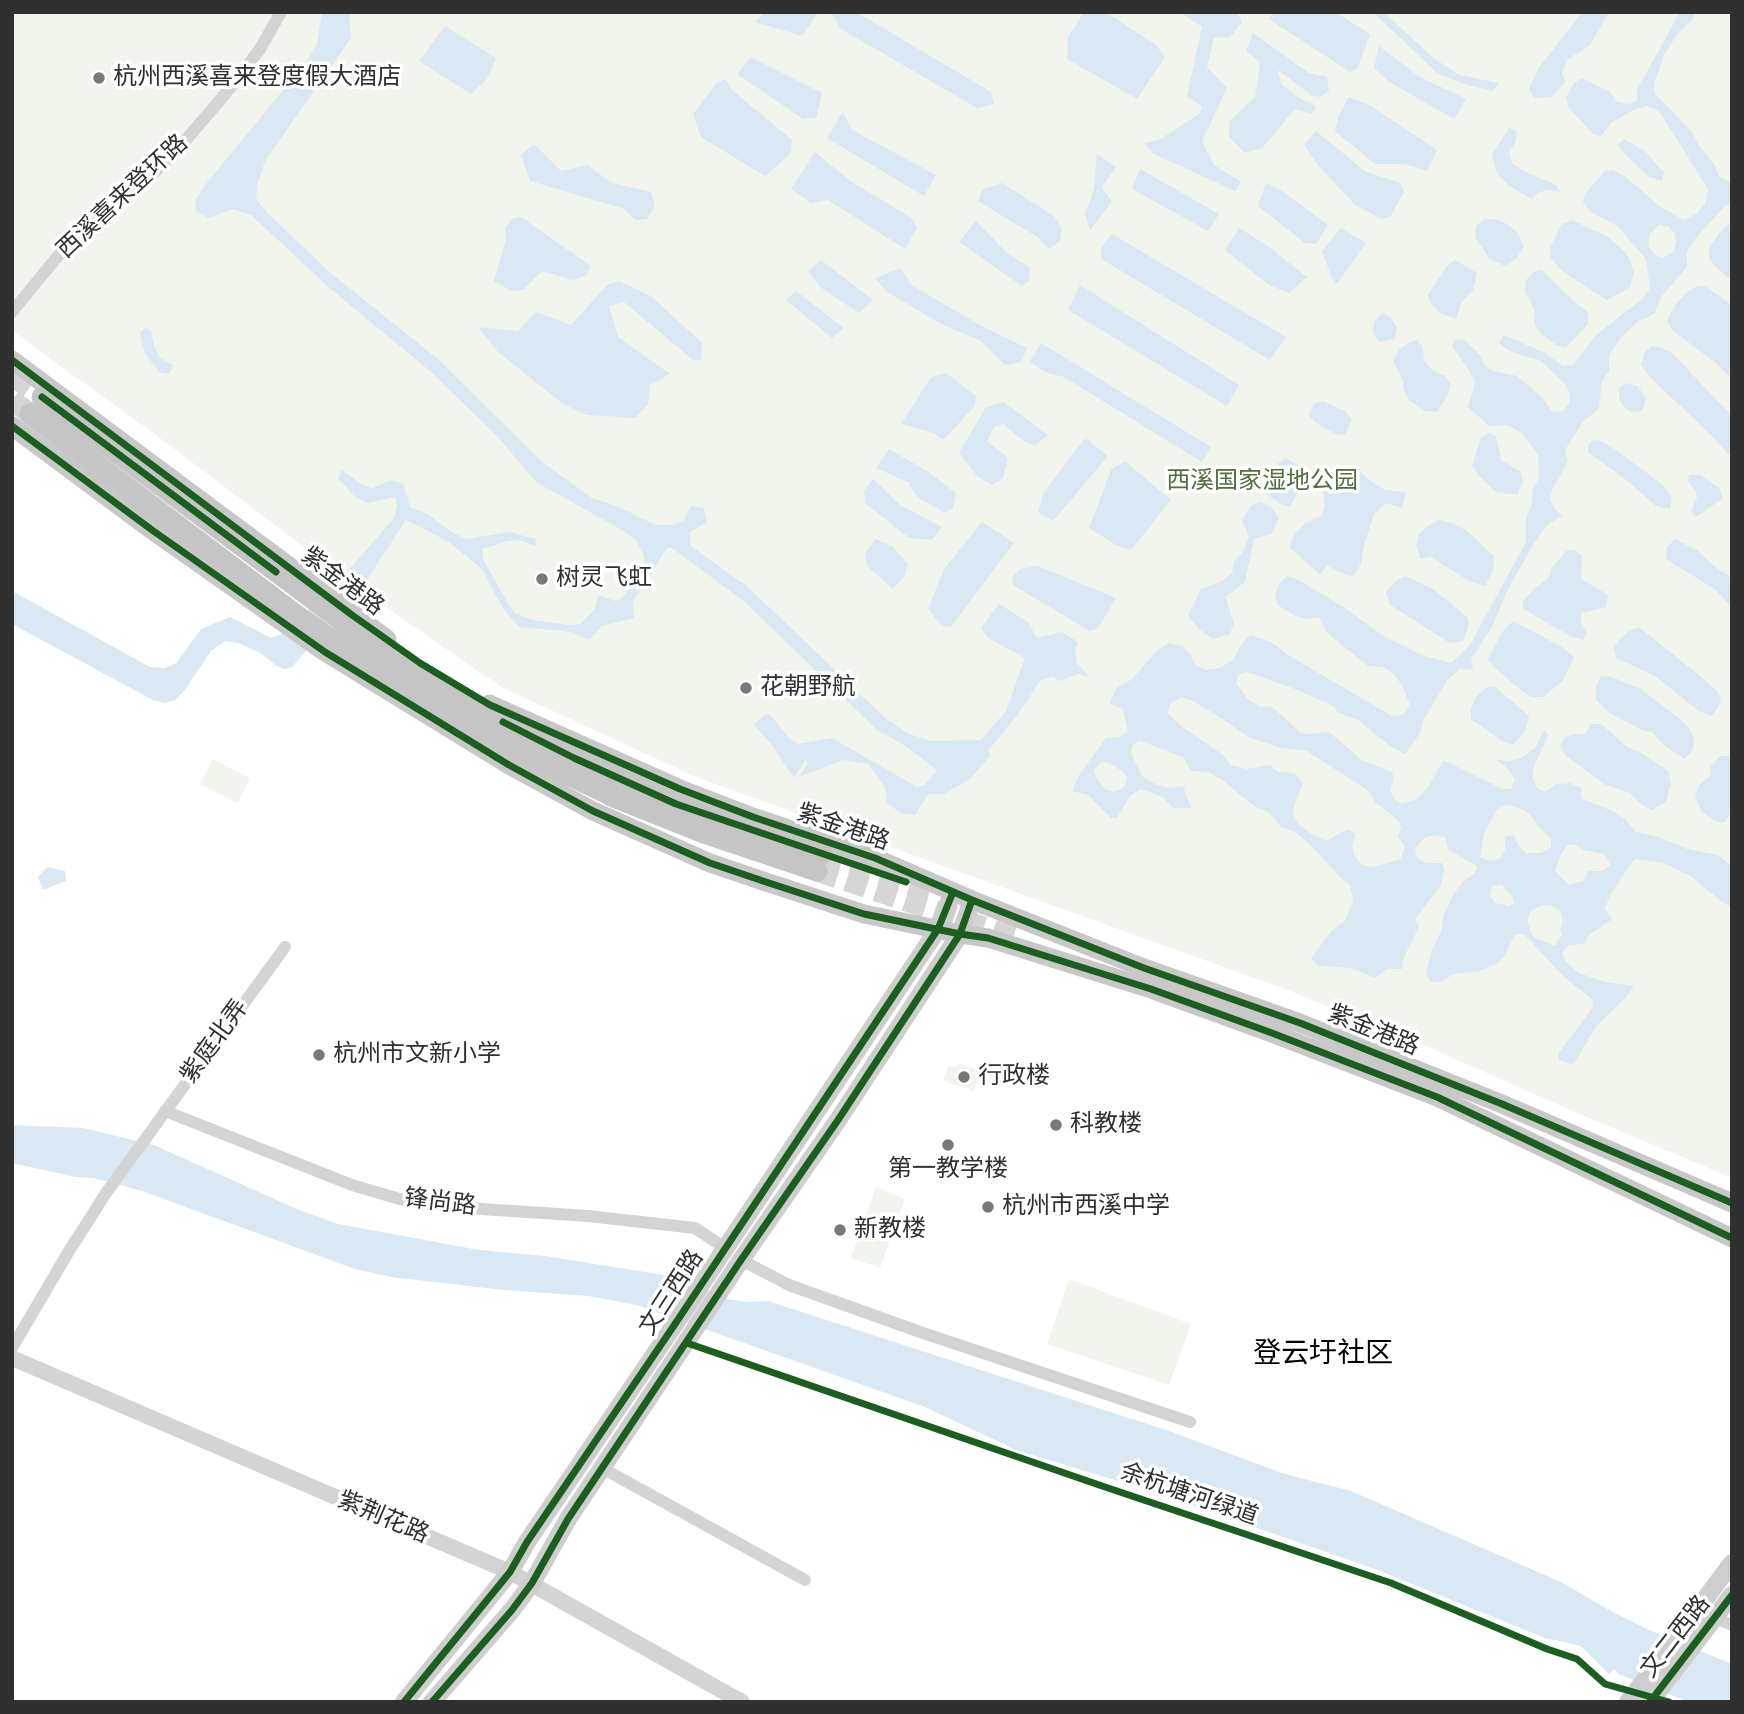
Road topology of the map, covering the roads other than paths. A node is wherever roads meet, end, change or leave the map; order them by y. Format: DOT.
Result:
graph roads {
  1 [pos="281,12"];
  2 [pos="12,312"];
  3 [pos="13,361"];
  4 [pos="28,409"];
  5 [pos="12,426"];
  6 [pos="167,541"];
  7 [pos="314,592"];
  8 [pos="292,620"];
  9 [pos="339,633"];
  10 [pos="420,663"];
  11 [pos="397,696"];
  12 [pos="490,705"];
  13 [pos="469,740"];
  14 [pos="626,792"];
  15 [pos="820,863"];
  16 [pos="953,892"];
  17 [pos="972,900"];
  18 [pos="937,929"];
  19 [pos="960,934"];
  20 [pos="285,947"];
  21 [pos="165,1111"];
  22 [pos="1732,1203"];
  23 [pos="1732,1238"];
  24 [pos="725,1248"];
  25 [pos="741,1260"];
  26 [pos="12,1348"];
  27 [pos="12,1358"];
  28 [pos="1190,1422"];
  29 [pos="602,1468"];
  30 [pos="1732,1563"];
  31 [pos="510,1572"];
  32 [pos="805,1580"];
  33 [pos="532,1583"];
  34 [pos="1732,1595"];
  35 [pos="1714,1618"];
  36 [pos="1732,1625"];
  37 [pos="1629,1701"];
  38 [pos="404,1702"];
  39 [pos="432,1702"];
  40 [pos="742,1702"];
  41 [pos="1650,1702"];
  1 -- 2 [label="street, 西溪喜来登环路"];
  3 -- 7 [label="main road, 紫金港路"];
  4 -- 6 [label="main road"];
  4 -- 7 [label="highway"];
  4 -- 8 [label="highway"];
  5 -- 6 [label="main road, 紫金港路"];
  6 -- 8 [label="main road, 紫金港路"];
  7 -- 9 [label="highway"];
  8 -- 9 [label="highway, 紫金港路"];
  9 -- 10 [label="highway"];
  9 -- 11 [label="highway"];
  9 -- 14 [label="highway, 紫金港路"];
  10 -- 12 [label="main road, 紫金港路"];
  11 -- 13 [label="main road, 紫金港路"];
  12 -- 14 [label="highway"];
  12 -- 16 [label="main road, 紫金港路"];
  13 -- 14 [label="highway"];
  13 -- 18 [label="main road, 紫金港路"];
  14 -- 15 [label="highway"];
  16 -- 17 [label="main road, 紫金港路"];
  16 -- 18 [label="main road, 文三西路"];
  17 -- 19 [label="main road, 文三西路"];
  17 -- 22 [label="main road, 紫金港路"];
  18 -- 19 [label="main road, 紫金港路"];
  18 -- 24 [label="main road, 文三西路"];
  19 -- 23 [label="main road, 紫金港路"];
  19 -- 25 [label="main road, 文三西路"];
  20 -- 21 [label="street, 紫庭北弄"];
  21 -- 24 [label="street, 锋尚路"];
  21 -- 26 [label="street, 紫庭北弄"];
  24 -- 31 [label="main road, 文三西路"];
  25 -- 28 [label="street"];
  25 -- 29 [label="main road, 文三西路"];
  27 -- 31 [label="street, 紫荆花路"];
  29 -- 32 [label="street"];
  29 -- 33 [label="main road, 文三西路"];
  30 -- 37 [label="main road, 文二西路"];
  31 -- 33 [label="street, 紫荆花路"];
  31 -- 38 [label="main road, 文三西路"];
  33 -- 39 [label="main road, 文三西路"];
  33 -- 40 [label="street, 紫荆花路"];
  34 -- 35 [label="main road, 文二西路"];
  35 -- 36 [label="street"];
  35 -- 41 [label="main road, 文二西路"];
}
